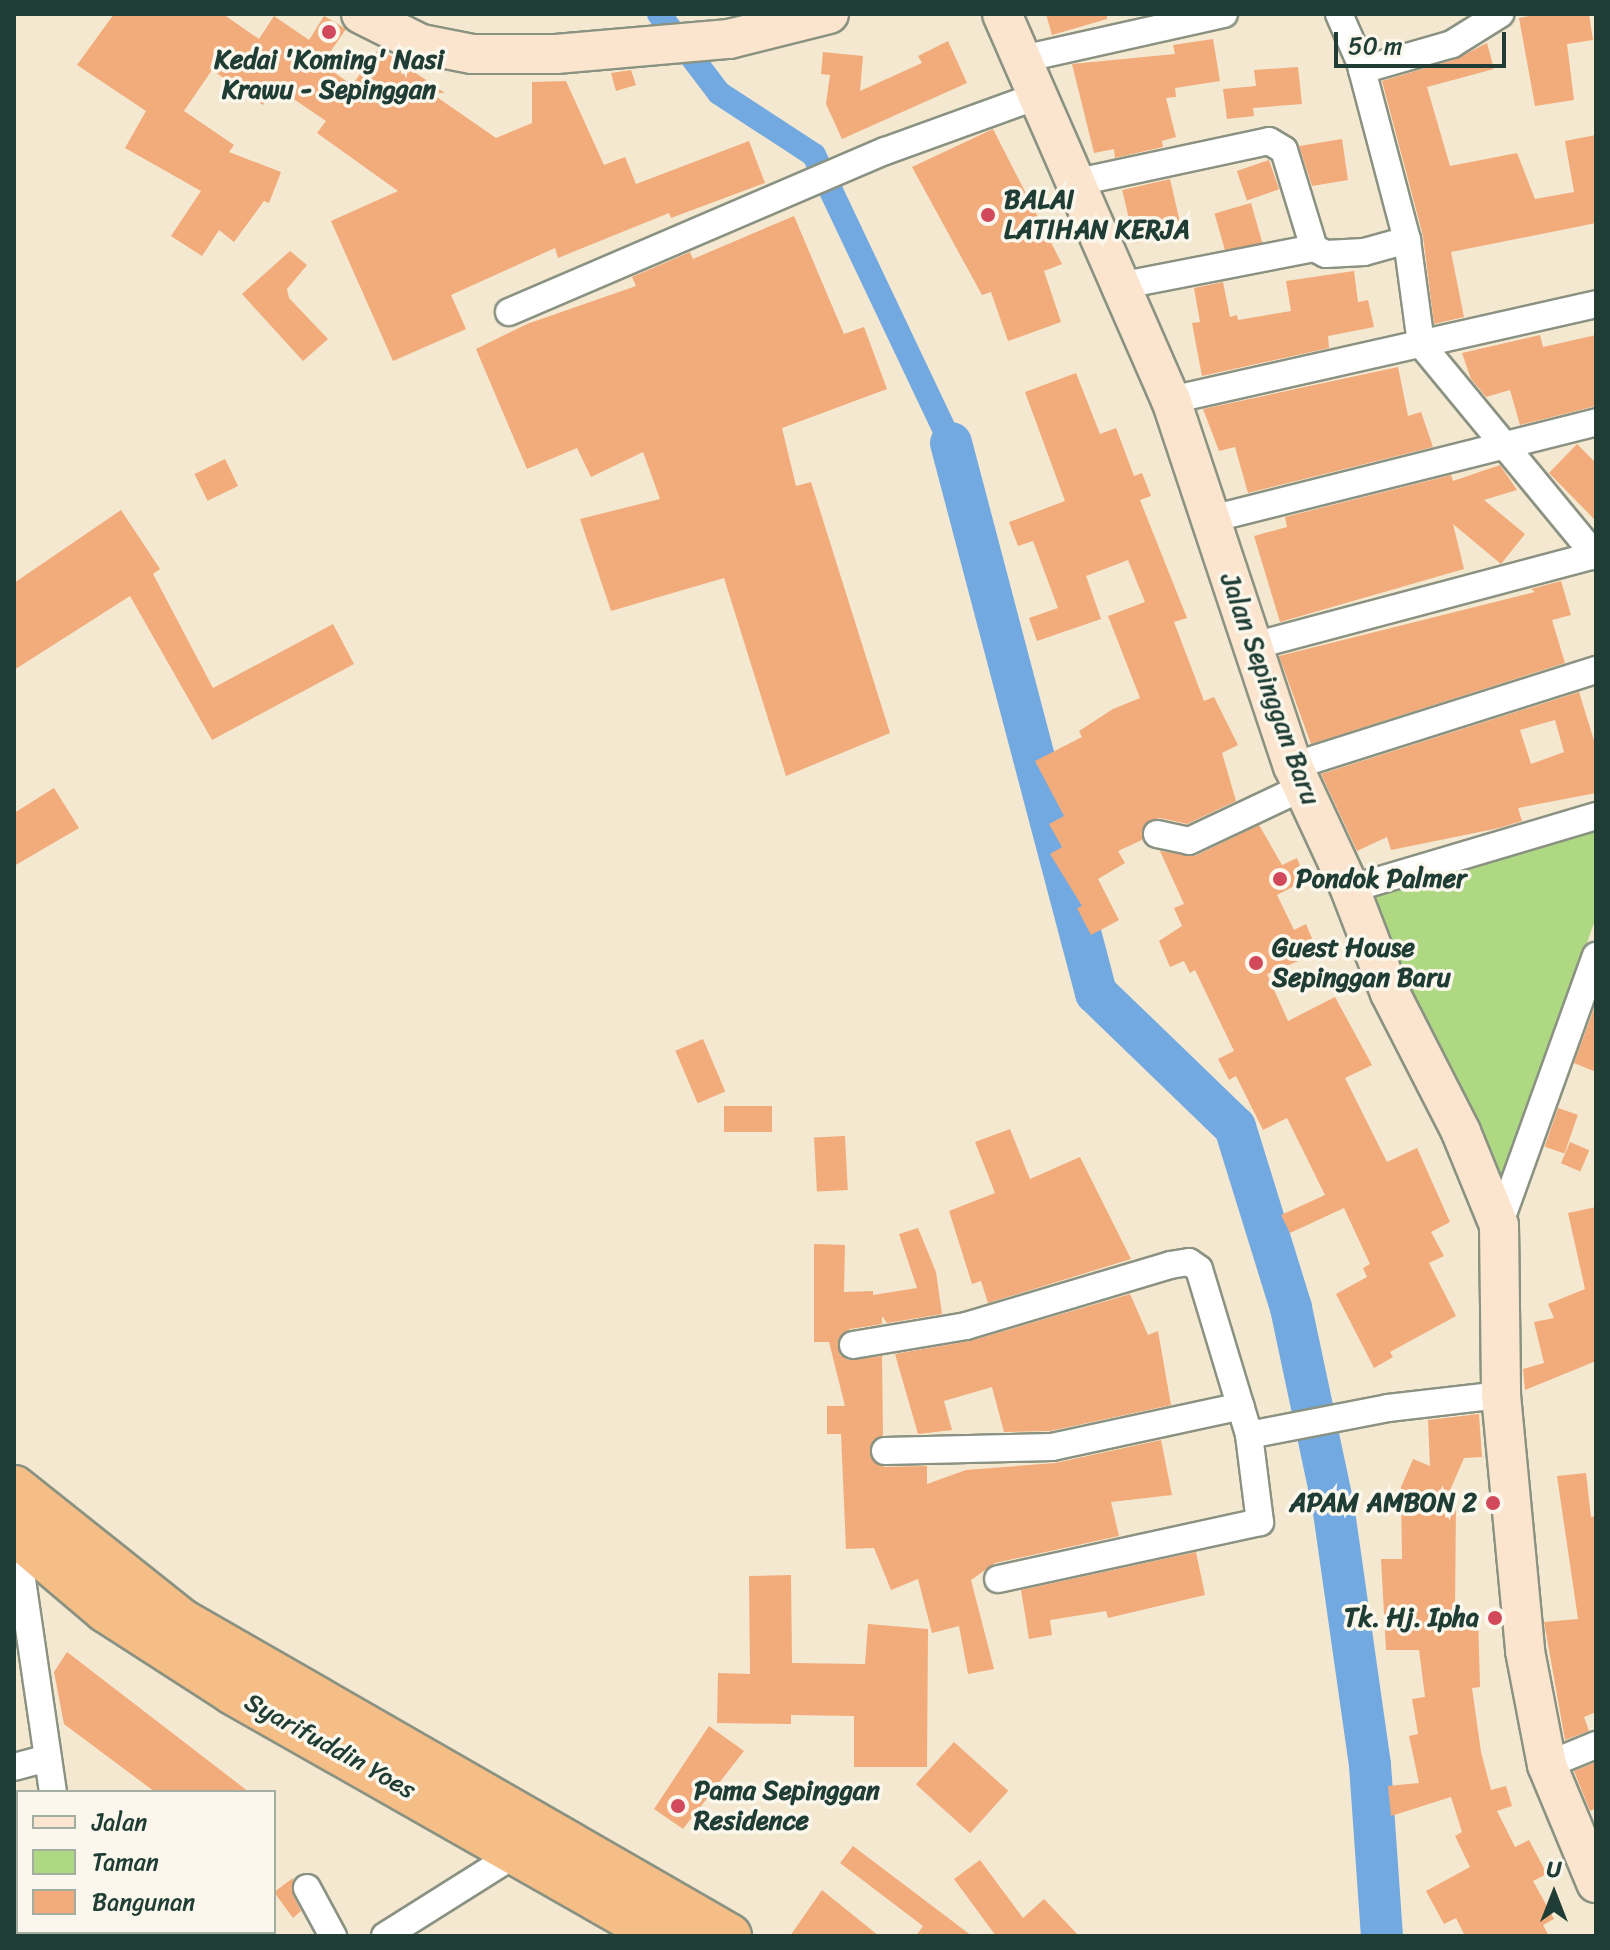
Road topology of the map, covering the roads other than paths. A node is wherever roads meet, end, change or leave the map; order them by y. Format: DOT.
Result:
graph roads {
  1 [pos="361,14"];
  2 [pos="829,14"];
  3 [pos="1002,14"];
  4 [pos="1224,14"];
  5 [pos="1339,14"];
  6 [pos="1500,14"];
  7 [pos="1022,59"];
  8 [pos="1362,70"];
  9 [pos="1037,96"];
  10 [pos="1078,182"];
  11 [pos="1407,240"];
  12 [pos="1314,248"];
  13 [pos="1119,286"];
  14 [pos="1596,304"];
  15 [pos="509,312"];
  16 [pos="1421,344"];
  17 [pos="1171,400"];
  18 [pos="1596,422"];
  19 [pos="1504,441"];
  20 [pos="1211,519"];
  21 [pos="1596,555"];
  22 [pos="1253,646"];
  23 [pos="1596,670"];
  24 [pos="1298,776"];
  25 [pos="1596,816"];
  26 [pos="1157,834"];
  27 [pos="1350,889"];
  28 [pos="1596,956"];
  29 [pos="1499,1225"];
  30 [pos="853,1345"];
  31 [pos="1501,1395"];
  32 [pos="1241,1406"];
  33 [pos="1258,1433"];
  34 [pos="885,1451"];
  35 [pos="14,1488"];
  36 [pos="14,1532"];
  37 [pos="998,1579"];
  38 [pos="1596,1745"];
  39 [pos="48,1758"];
  40 [pos="1547,1765"];
  41 [pos="14,1767"];
  42 [pos="53,1790"];
  43 [pos="515,1854"];
  44 [pos="1596,1883"];
  45 [pos="307,1888"];
  46 [pos="333,1936"];
  47 [pos="385,1936"];
  48 [pos="662,1936"];
  49 [pos="729,1936"];
  1 -- 2 [label="street"];
  3 -- 7 [label="street, Jalan Sepinggan Baru"];
  4 -- 7 [label="street"];
  5 -- 8 [label="street"];
  6 -- 8 [label="street"];
  7 -- 9 [label="street, Jalan Sepinggan Baru"];
  8 -- 11 [label="street"];
  9 -- 10 [label="street, Jalan Sepinggan Baru"];
  9 -- 15 [label="street"];
  10 -- 12 [label="street"];
  10 -- 13 [label="street, Jalan Sepinggan Baru"];
  11 -- 12 [label="street"];
  11 -- 16 [label="street"];
  12 -- 13 [label="street"];
  13 -- 17 [label="street, Jalan Sepinggan Baru"];
  14 -- 16 [label="street"];
  16 -- 17 [label="street"];
  16 -- 19 [label="street"];
  17 -- 20 [label="street, Jalan Sepinggan Baru"];
  18 -- 19 [label="street"];
  19 -- 20 [label="street"];
  19 -- 21 [label="street"];
  20 -- 22 [label="street, Jalan Sepinggan Baru"];
  21 -- 22 [label="street"];
  22 -- 24 [label="street, Jalan Sepinggan Baru"];
  23 -- 24 [label="street"];
  24 -- 26 [label="street"];
  24 -- 27 [label="street, Jalan Sepinggan Baru"];
  25 -- 27 [label="street"];
  27 -- 29 [label="street, Jalan Sepinggan Baru"];
  28 -- 29 [label="street"];
  29 -- 31 [label="street, Jalan Sepinggan Baru"];
  30 -- 32 [label="street"];
  31 -- 33 [label="street"];
  31 -- 40 [label="street, Jalan Sepinggan Baru"];
  32 -- 33 [label="street"];
  32 -- 34 [label="street"];
  33 -- 37 [label="street"];
  35 -- 49 [label="highway"];
  36 -- 39 [label="street"];
  36 -- 43 [label="highway, Syarifuddin Yoes"];
  38 -- 40 [label="street"];
  39 -- 41 [label="street"];
  39 -- 42 [label="street"];
  40 -- 44 [label="street, Jalan Sepinggan Baru"];
  43 -- 47 [label="street"];
  43 -- 48 [label="highway, Syarifuddin Yoes"];
  45 -- 46 [label="street"];
}
